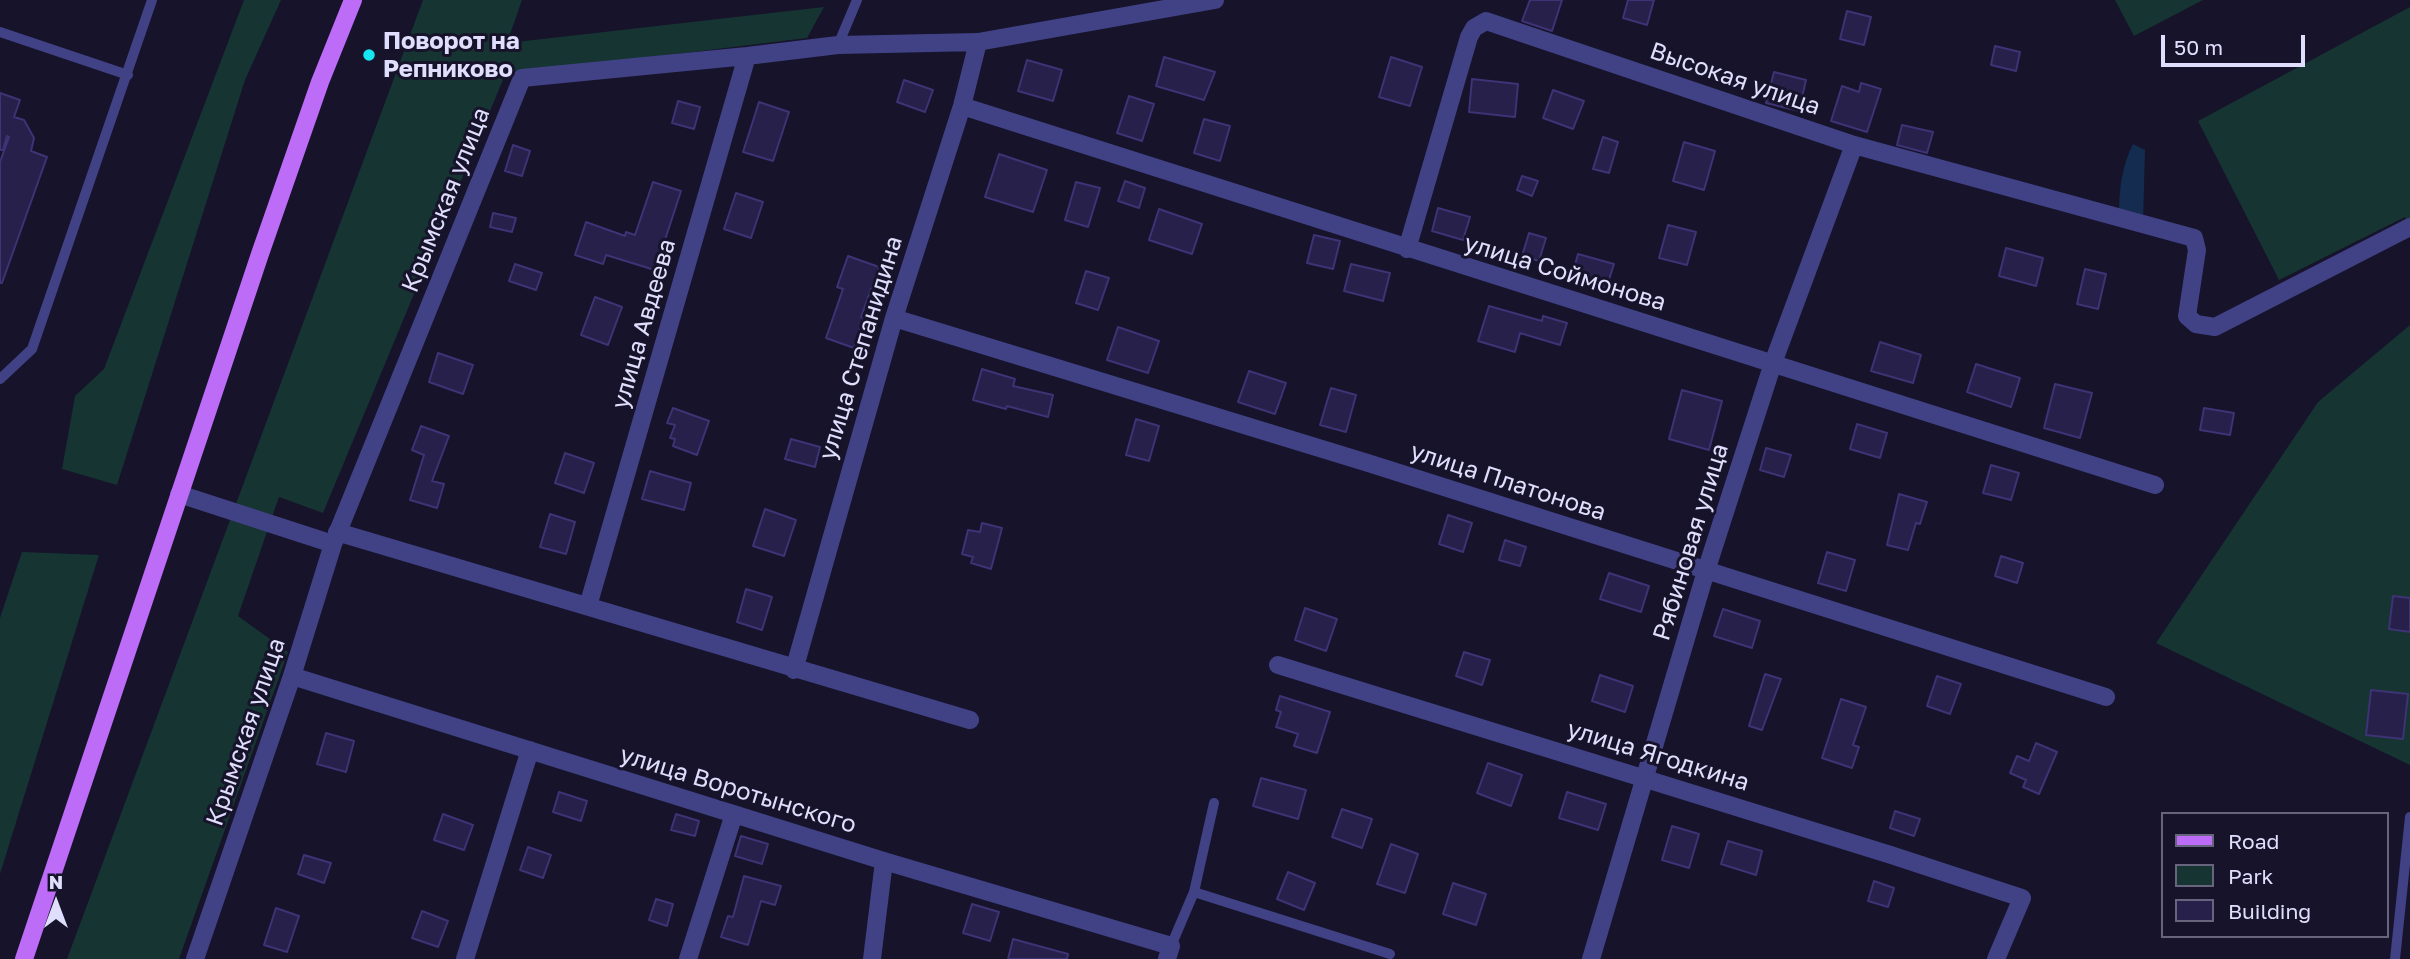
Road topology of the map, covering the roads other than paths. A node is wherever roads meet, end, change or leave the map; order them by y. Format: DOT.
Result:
graph roads {
  1 [pos="152,0"];
  2 [pos="353,0"];
  3 [pos="857,0"];
  4 [pos="1215,0"];
  5 [pos="0,32"];
  6 [pos="978,42"];
  7 [pos="838,45"];
  8 [pos="747,56"];
  9 [pos="128,75"];
  10 [pos="962,106"];
  11 [pos="1854,145"];
  12 [pos="2410,227"];
  13 [pos="1407,249"];
  14 [pos="894,318"];
  15 [pos="1773,363"];
  16 [pos="0,379"];
  17 [pos="2155,485"];
  18 [pos="179,494"];
  19 [pos="335,538"];
  20 [pos="1706,571"];
  21 [pos="588,606"];
  22 [pos="1278,665"];
  23 [pos="794,670"];
  24 [pos="292,676"];
  25 [pos="2106,696"];
  26 [pos="970,720"];
  27 [pos="530,750"];
  28 [pos="1646,778"];
  29 [pos="1214,803"];
  30 [pos="734,814"];
  31 [pos="2410,817"];
  32 [pos="884,861"];
  33 [pos="1194,892"];
  34 [pos="1169,953"];
  35 [pos="1390,954"];
  36 [pos="24,959"];
  37 [pos="195,959"];
  38 [pos="465,959"];
  39 [pos="688,959"];
  40 [pos="872,959"];
  41 [pos="1591,959"];
  42 [pos="1996,959"];
  43 [pos="2395,959"];
  1 -- 9 [label="lane"];
  2 -- 18 [label="main road"];
  3 -- 7 [label="lane"];
  4 -- 6 [label="street, Крымская улица"];
  5 -- 9 [label="lane"];
  6 -- 7 [label="street, Крымская улица"];
  6 -- 10 [label="street, улица Степанидина"];
  7 -- 8 [label="street, Крымская улица"];
  8 -- 19 [label="street, Крымская улица"];
  8 -- 21 [label="street, улица Авдеева"];
  9 -- 16 [label="lane"];
  10 -- 13 [label="street, улица Соймонова"];
  10 -- 14 [label="street, улица Степанидина"];
  11 -- 12 [label="street, Высокая улица"];
  11 -- 13 [label="street, Высокая улица"];
  11 -- 15 [label="street, Рябиновая улица"];
  13 -- 15 [label="street, улица Соймонова"];
  14 -- 20 [label="street, улица Платонова"];
  14 -- 23 [label="street, улица Степанидина"];
  15 -- 17 [label="street, улица Соймонова"];
  15 -- 20 [label="street, Рябиновая улица"];
  18 -- 19 [label="street"];
  18 -- 36 [label="main road"];
  19 -- 21 [label="street"];
  19 -- 24 [label="street, Крымская улица"];
  20 -- 25 [label="street, улица Платонова"];
  20 -- 28 [label="street, Рябиновая улица"];
  21 -- 23 [label="street"];
  22 -- 28 [label="street, улица Ягодкина"];
  23 -- 26 [label="street"];
  24 -- 27 [label="street, улица Воротынского"];
  24 -- 37 [label="street, Крымская улица"];
  27 -- 30 [label="street, улица Воротынского"];
  27 -- 38 [label="street"];
  28 -- 41 [label="street, Рябиновая улица"];
  28 -- 42 [label="street, улица Ягодкина"];
  29 -- 33 [label="lane"];
  30 -- 32 [label="street, улица Воротынского"];
  30 -- 39 [label="street"];
  31 -- 43 [label="lane"];
  32 -- 34 [label="street, улица Воротынского"];
  32 -- 40 [label="street"];
  33 -- 34 [label="lane"];
  33 -- 35 [label="lane"];
}
